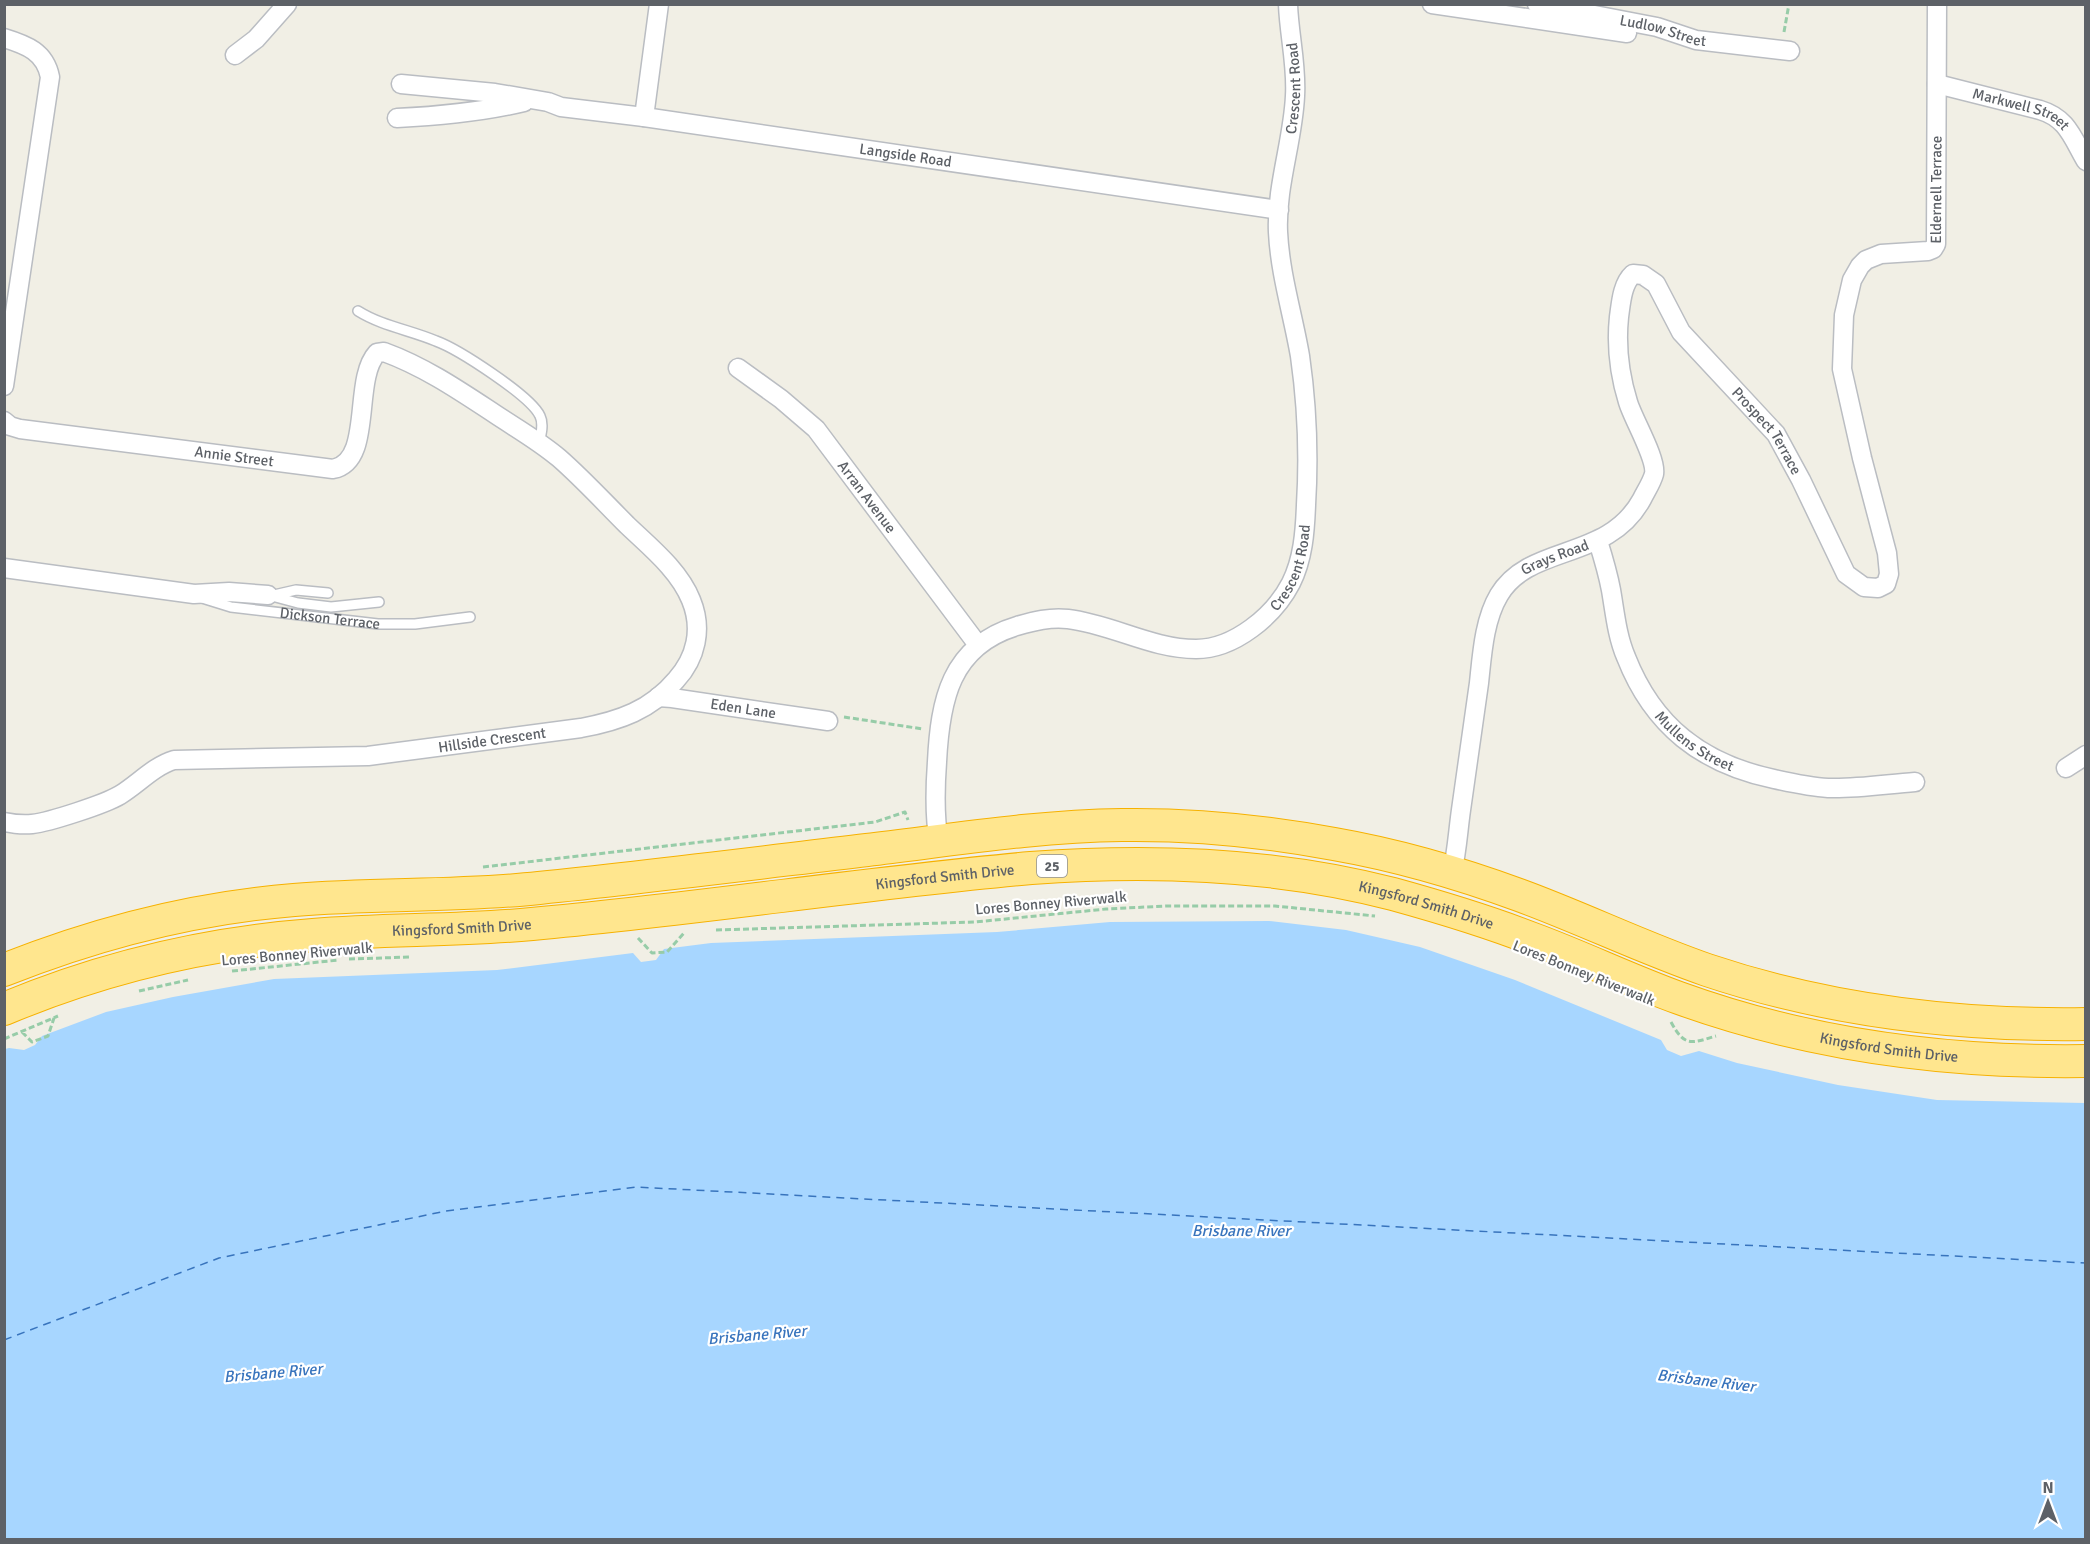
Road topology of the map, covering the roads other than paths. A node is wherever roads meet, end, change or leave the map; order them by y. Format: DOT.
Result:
graph roads {
  1 [pos="287,4"];
  2 [pos="660,4"];
  3 [pos="1288,4"];
  4 [pos="1432,4"];
  5 [pos="1537,4"];
  6 [pos="1937,4"];
  7 [pos="1626,33"];
  8 [pos="4,38"];
  9 [pos="1790,51"];
  10 [pos="235,56"];
  11 [pos="401,84"];
  12 [pos="1937,84"];
  13 [pos="532,101"];
  14 [pos="644,117"];
  15 [pos="397,118"];
  16 [pos="2085,160"];
  17 [pos="1279,210"];
  18 [pos="1639,273"];
  19 [pos="358,311"];
  20 [pos="379,352"];
  21 [pos="738,368"];
  22 [pos="4,386"];
  23 [pos="4,421"];
  24 [pos="539,443"];
  25 [pos="1598,541"];
  26 [pos="4,568"];
  27 [pos="1882,588"];
  28 [pos="328,593"];
  29 [pos="194,594"];
  30 [pos="268,595"];
  31 [pos="379,602"];
  32 [pos="470,617"];
  33 [pos="978,645"];
  34 [pos="658,697"];
  35 [pos="832,718"];
  36 [pos="2085,754"];
  37 [pos="2066,768"];
  38 [pos="1915,782"];
  39 [pos="4,822"];
  40 [pos="939,842"];
  41 [pos="1452,873"];
  42 [pos="4,970"];
  43 [pos="13,1021"];
  44 [pos="2085,1024"];
  45 [pos="2085,1060"];
  1 -- 10 [label="street"];
  2 -- 14 [label="street"];
  3 -- 17 [label="street, Crescent Road"];
  4 -- 7 [label="street, Ludlow Street"];
  5 -- 9 [label="street, Ludlow Street"];
  6 -- 12 [label="street, Eldernell Terrace"];
  8 -- 22 [label="street"];
  11 -- 13 [label="street, Langside Road"];
  12 -- 16 [label="street, Markwell Street"];
  12 -- 27 [label="street, Eldernell Terrace"];
  13 -- 14 [label="street, Langside Road"];
  13 -- 15 [label="street, Langside Road"];
  14 -- 17 [label="street, Langside Road"];
  17 -- 33 [label="street, Crescent Road"];
  18 -- 25 [label="street, Grays Road"];
  18 -- 27 [label="street, Prospect Terrace"];
  19 -- 24 [label="lane"];
  20 -- 23 [label="street, Annie Street"];
  20 -- 24 [label="street, Hillside Crescent"];
  21 -- 33 [label="street, Arran Avenue"];
  24 -- 34 [label="street, Hillside Crescent"];
  25 -- 38 [label="street, Mullens Street"];
  25 -- 41 [label="street, Grays Road"];
  26 -- 29 [label="street, Dickson Terrace"];
  28 -- 30 [label="lane, Dickson Terrace"];
  29 -- 30 [label="street, Dickson Terrace"];
  29 -- 32 [label="lane, Dickson Terrace"];
  30 -- 31 [label="lane, Dickson Terrace"];
  33 -- 40 [label="street, Crescent Road"];
  34 -- 35 [label="street, Eden Lane"];
  34 -- 39 [label="street, Hillside Crescent"];
  36 -- 37 [label="street"];
  40 -- 41 [label="highway"];
  40 -- 42 [label="highway"];
  41 -- 44 [label="highway"];
  43 -- 45 [label="highway, Kingsford Smith Drive / 25"];
}
